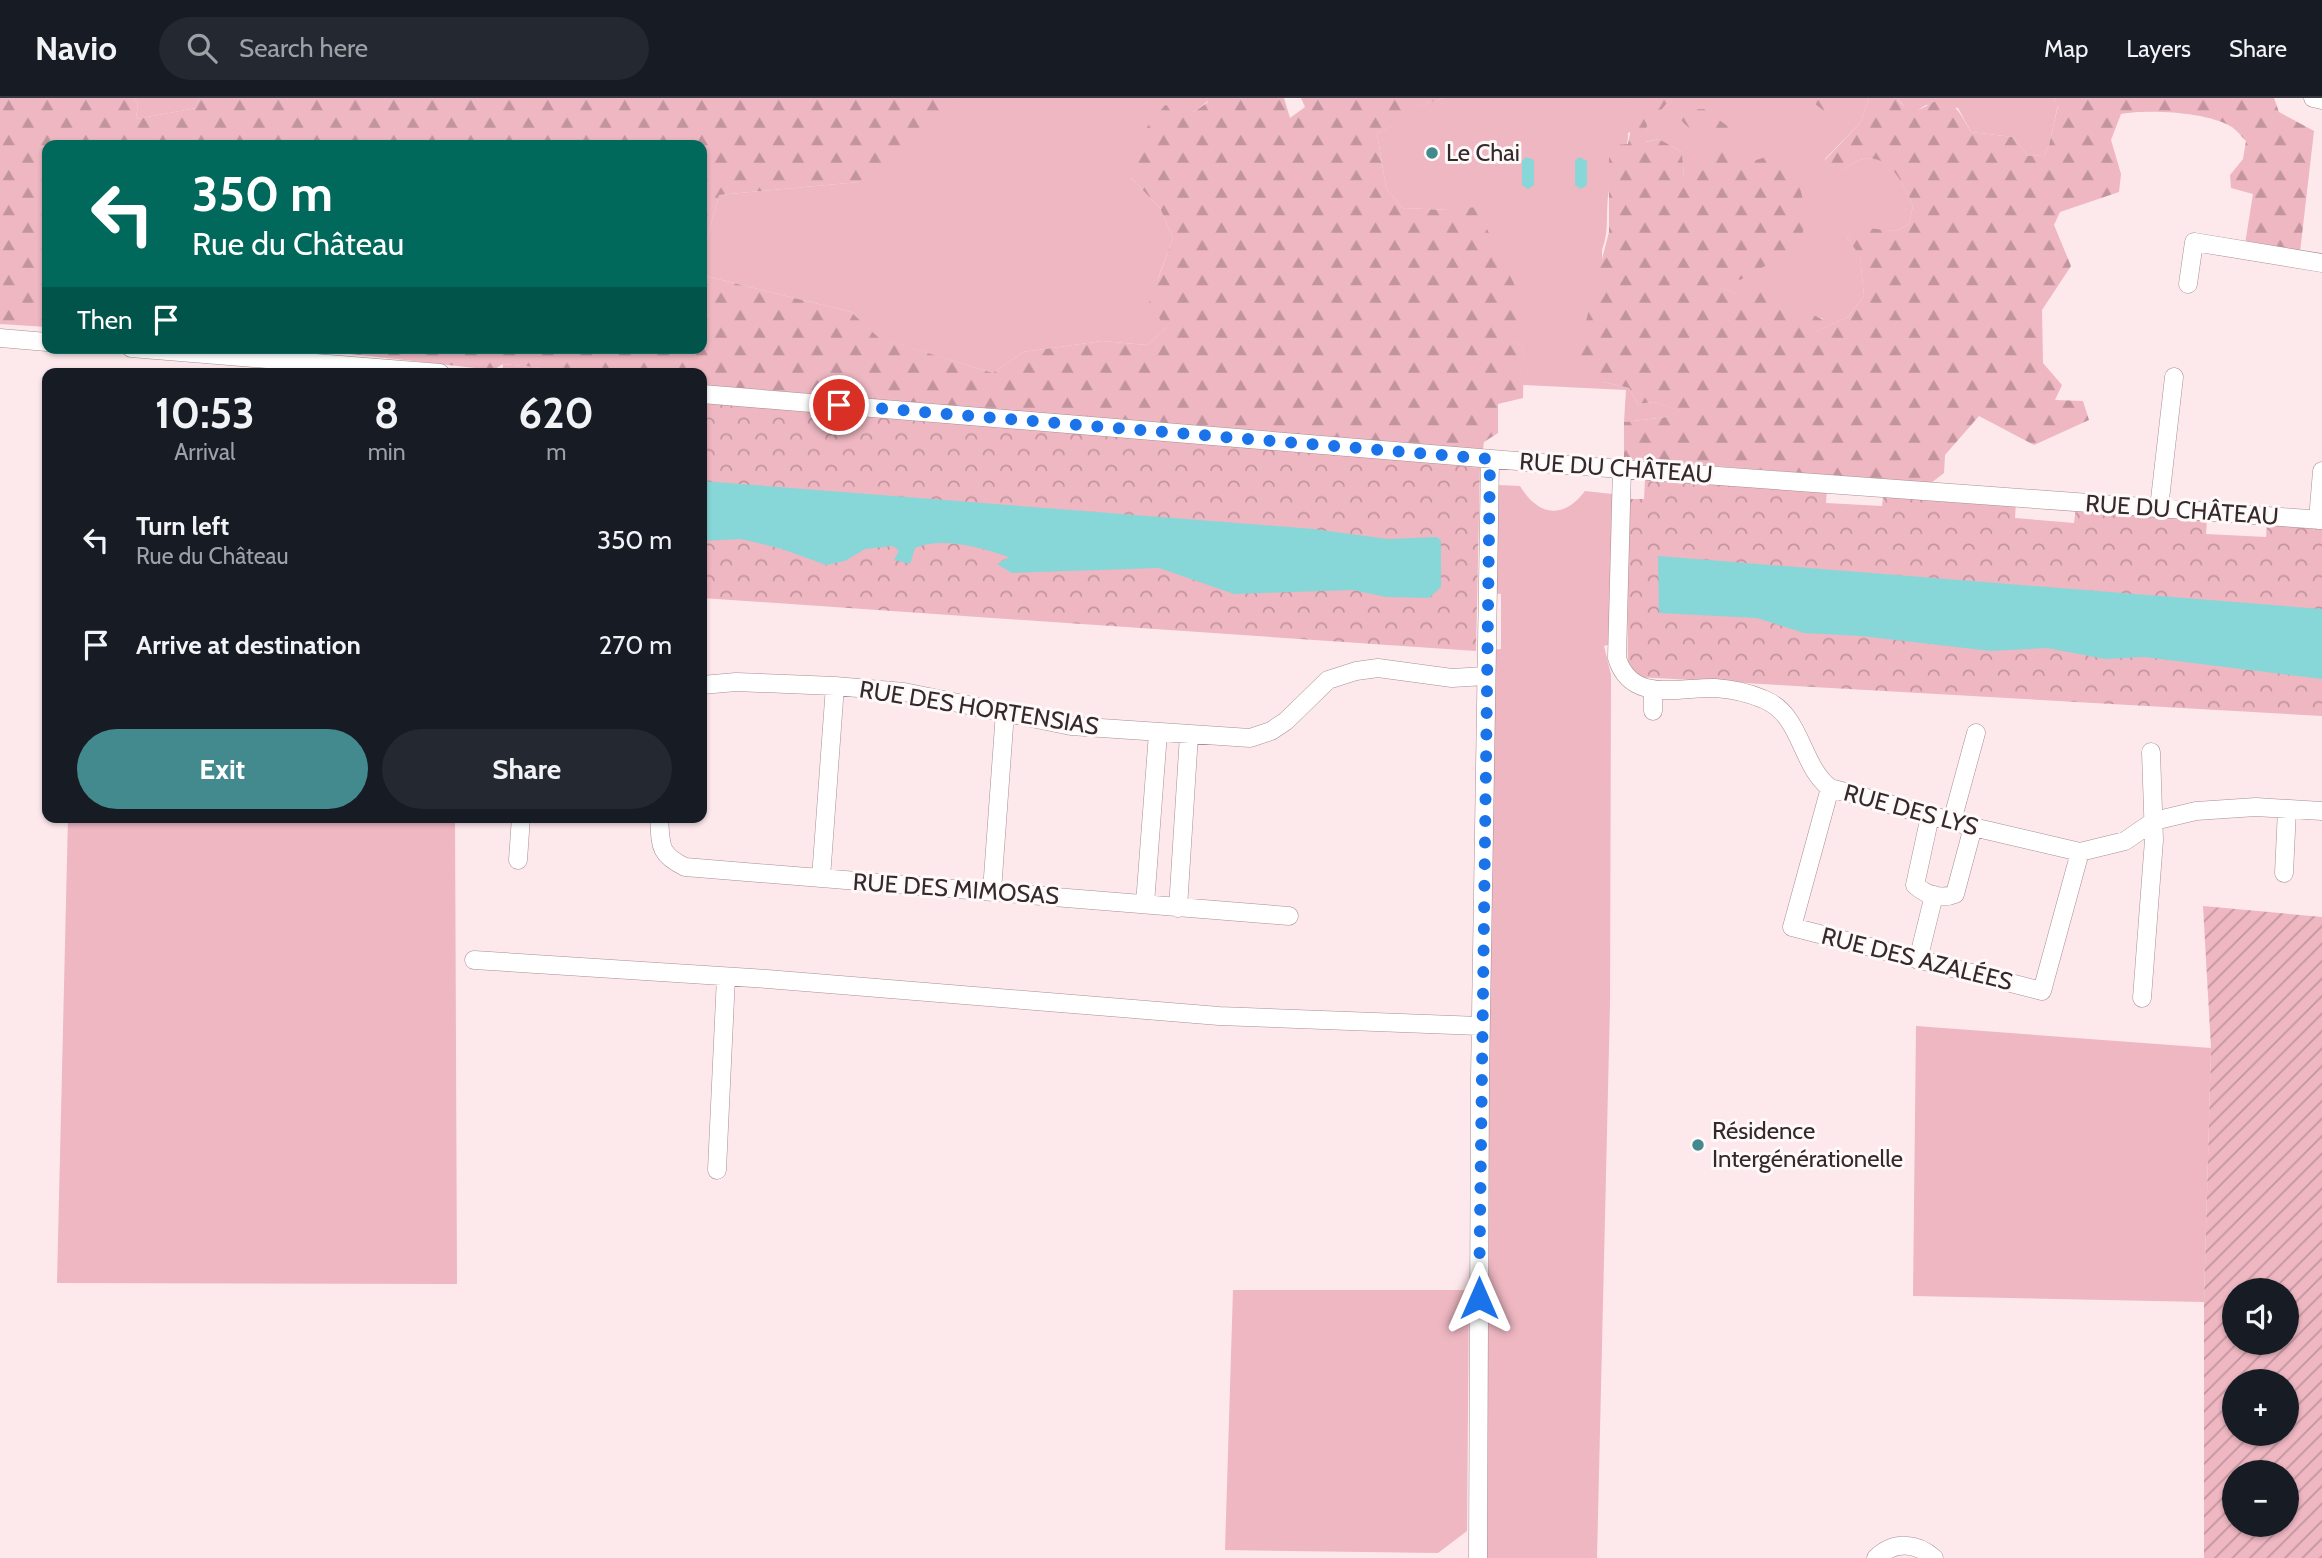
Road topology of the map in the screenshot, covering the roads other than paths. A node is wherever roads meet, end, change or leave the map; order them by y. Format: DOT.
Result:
graph roads {
  1 [pos="2313,98"];
  2 [pos="2322,100"];
  3 [pos="2322,263"];
  4 [pos="2188,284"];
  5 [pos="0,338"];
  6 [pos="42,342"];
  7 [pos="205,354"];
  8 [pos="378,368"];
  9 [pos="2174,377"];
  10 [pos="707,394"];
  11 [pos="1490,459"];
  12 [pos="1622,467"];
  13 [pos="2322,471"];
  14 [pos="2159,508"];
  15 [pos="2320,520"];
  16 [pos="1485,676"];
  17 [pos="707,685"];
  18 [pos="835,686"];
  19 [pos="1653,691"];
  20 [pos="1653,711"];
  21 [pos="1005,712"];
  22 [pos="1158,733"];
  23 [pos="1976,733"];
  24 [pos="1189,736"];
  25 [pos="2151,752"];
  26 [pos="1830,788"];
  27 [pos="2287,810"];
  28 [pos="2322,811"];
  29 [pos="1930,816"];
  30 [pos="1952,821"];
  31 [pos="2154,821"];
  32 [pos="521,823"];
  33 [pos="659,823"];
  34 [pos="1973,827"];
  35 [pos="2080,852"];
  36 [pos="518,860"];
  37 [pos="2284,873"];
  38 [pos="821,878"];
  39 [pos="992,891"];
  40 [pos="1934,895"];
  41 [pos="1145,904"];
  42 [pos="1178,908"];
  43 [pos="1289,916"];
  44 [pos="474,960"];
  45 [pos="1918,960"];
  46 [pos="726,976"];
  47 [pos="2142,998"];
  48 [pos="1480,1026"];
  49 [pos="717,1170"];
  50 [pos="1478,1558"];
  51 [pos="1876,1558"];
  52 [pos="1934,1558"];
  1 -- 2 [label="street"];
  3 -- 4 [label="street"];
  5 -- 6 [label="street"];
  7 -- 8 [label="street"];
  9 -- 14 [label="street"];
  10 -- 11 [label="street, RUE DU CHÂTEAU"];
  11 -- 12 [label="street, RUE DU CHÂTEAU"];
  11 -- 16 [label="street"];
  12 -- 14 [label="street, RUE DU CHÂTEAU"];
  12 -- 19 [label="street"];
  13 -- 15 [label="street"];
  14 -- 15 [label="street, RUE DU CHÂTEAU"];
  16 -- 24 [label="street, RUE DES HORTENSIAS"];
  16 -- 48 [label="street"];
  17 -- 18 [label="street, RUE DES HORTENSIAS"];
  18 -- 21 [label="street, RUE DES HORTENSIAS"];
  18 -- 38 [label="street"];
  19 -- 20 [label="street"];
  19 -- 26 [label="street, RUE DES LYS"];
  21 -- 22 [label="street, RUE DES HORTENSIAS"];
  21 -- 39 [label="street"];
  22 -- 24 [label="street, RUE DES HORTENSIAS"];
  22 -- 41 [label="street"];
  23 -- 30 [label="street"];
  24 -- 42 [label="street"];
  25 -- 31 [label="street"];
  26 -- 29 [label="street, RUE DES LYS"];
  26 -- 45 [label="street, RUE DES AZALÉES"];
  27 -- 28 [label="street, RUE DES LYS"];
  27 -- 31 [label="street, RUE DES LYS"];
  27 -- 37 [label="street"];
  29 -- 30 [label="street, RUE DES LYS"];
  29 -- 40 [label="street"];
  30 -- 34 [label="street, RUE DES LYS"];
  31 -- 35 [label="street, RUE DES LYS"];
  31 -- 47 [label="street"];
  32 -- 36 [label="street"];
  33 -- 38 [label="street, RUE DES MIMOSAS"];
  34 -- 35 [label="street, RUE DES LYS"];
  34 -- 40 [label="street"];
  35 -- 45 [label="street, RUE DES AZALÉES"];
  38 -- 39 [label="street, RUE DES MIMOSAS"];
  39 -- 41 [label="street, RUE DES MIMOSAS"];
  40 -- 45 [label="street"];
  41 -- 42 [label="street, RUE DES MIMOSAS"];
  42 -- 43 [label="street, RUE DES MIMOSAS"];
  44 -- 46 [label="street"];
  46 -- 48 [label="street"];
  46 -- 49 [label="street"];
  48 -- 50 [label="street"];
  51 -- 52 [label="street"];
}
